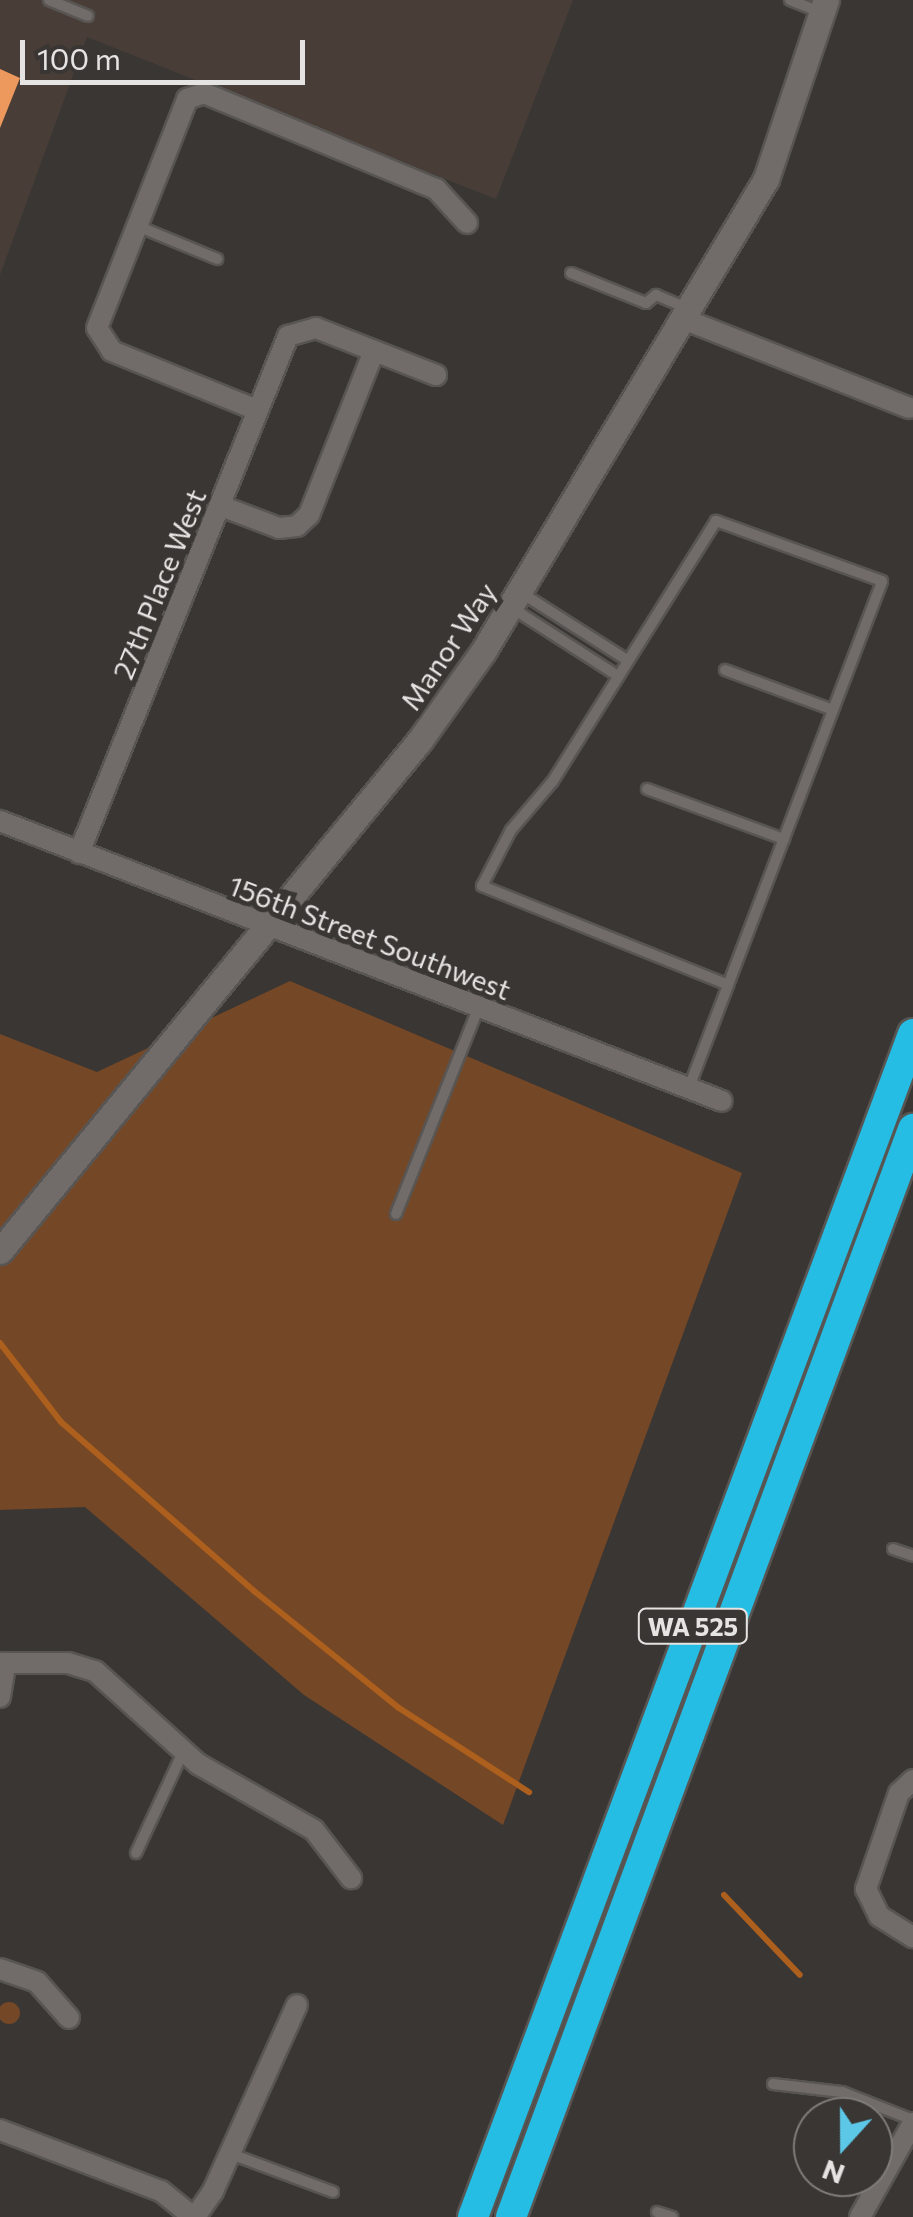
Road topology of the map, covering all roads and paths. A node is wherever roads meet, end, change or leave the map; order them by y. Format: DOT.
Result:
graph roads {
  1 [pos="49,0"];
  2 [pos="790,0"];
  3 [pos="825,7"];
  4 [pos="88,16"];
  5 [pos="468,223"];
  6 [pos="134,225"];
  7 [pos="217,258"];
  8 [pos="571,273"];
  9 [pos="689,315"];
  10 [pos="374,351"];
  11 [pos="436,376"];
  12 [pos="909,408"];
  13 [pos="257,410"];
  14 [pos="221,506"];
  15 [pos="516,600"];
  16 [pos="624,658"];
  17 [pos="725,670"];
  18 [pos="615,674"];
  19 [pos="833,710"];
  20 [pos="647,789"];
  21 [pos="0,821"];
  22 [pos="784,840"];
  23 [pos="79,852"];
  24 [pos="268,927"];
  25 [pos="728,985"];
  26 [pos="478,1008"];
  27 [pos="913,1034"];
  28 [pos="688,1090"];
  29 [pos="722,1101"];
  30 [pos="913,1128"];
  31 [pos="396,1214"];
  32 [pos="0,1251"];
  33 [pos="892,1549"];
  34 [pos="913,1556"];
  35 [pos="3,1664"];
  36 [pos="0,1697"];
  37 [pos="183,1752"];
  38 [pos="913,1780"];
  39 [pos="136,1853"];
  40 [pos="351,1878"];
  41 [pos="913,1937"];
  42 [pos="0,1968"];
  43 [pos="297,2005"];
  44 [pos="70,2018"];
  45 [pos="773,2084"];
  46 [pos="913,2121"];
  47 [pos="0,2130"];
  48 [pos="230,2154"];
  49 [pos="333,2192"];
  50 [pos="657,2212"];
  51 [pos="194,2217"];
  52 [pos="473,2217"];
  53 [pos="510,2217"];
  54 [pos="672,2217"];
  55 [pos="860,2217"];
  1 -- 4 [label="lane"];
  2 -- 3 [label="lane"];
  3 -- 9 [label="street, Manor Way"];
  5 -- 6 [label="street"];
  6 -- 7 [label="lane"];
  6 -- 13 [label="street"];
  8 -- 9 [label="lane"];
  9 -- 12 [label="street"];
  9 -- 15 [label="street, Manor Way"];
  10 -- 11 [label="street"];
  10 -- 13 [label="street, 27th Place West"];
  10 -- 14 [label="street"];
  13 -- 14 [label="street, 27th Place West"];
  14 -- 23 [label="street, 27th Place West"];
  15 -- 16 [label="lane"];
  15 -- 18 [label="lane"];
  15 -- 24 [label="street, Manor Way"];
  16 -- 18 [label="lane"];
  16 -- 19 [label="lane"];
  17 -- 19 [label="lane"];
  18 -- 25 [label="lane"];
  19 -- 22 [label="lane"];
  20 -- 22 [label="lane"];
  21 -- 23 [label="street, 156th Street Southwest"];
  22 -- 25 [label="lane"];
  23 -- 24 [label="street, 156th Street Southwest"];
  24 -- 26 [label="street, 156th Street Southwest"];
  24 -- 32 [label="street, Manor Way"];
  25 -- 28 [label="lane"];
  26 -- 28 [label="street, 156th Street Southwest"];
  26 -- 31 [label="lane"];
  27 -- 52 [label="highway, WA 525"];
  28 -- 29 [label="street, 156th Street Southwest"];
  30 -- 53 [label="highway, WA 525"];
  33 -- 34 [label="lane"];
  35 -- 36 [label="street"];
  35 -- 37 [label="street"];
  37 -- 39 [label="lane"];
  37 -- 40 [label="street"];
  38 -- 41 [label="street"];
  42 -- 44 [label="street"];
  43 -- 48 [label="street"];
  45 -- 46 [label="lane"];
  46 -- 55 [label="street"];
  47 -- 51 [label="street"];
  48 -- 49 [label="lane"];
  48 -- 51 [label="street"];
  50 -- 54 [label="lane"];
}
